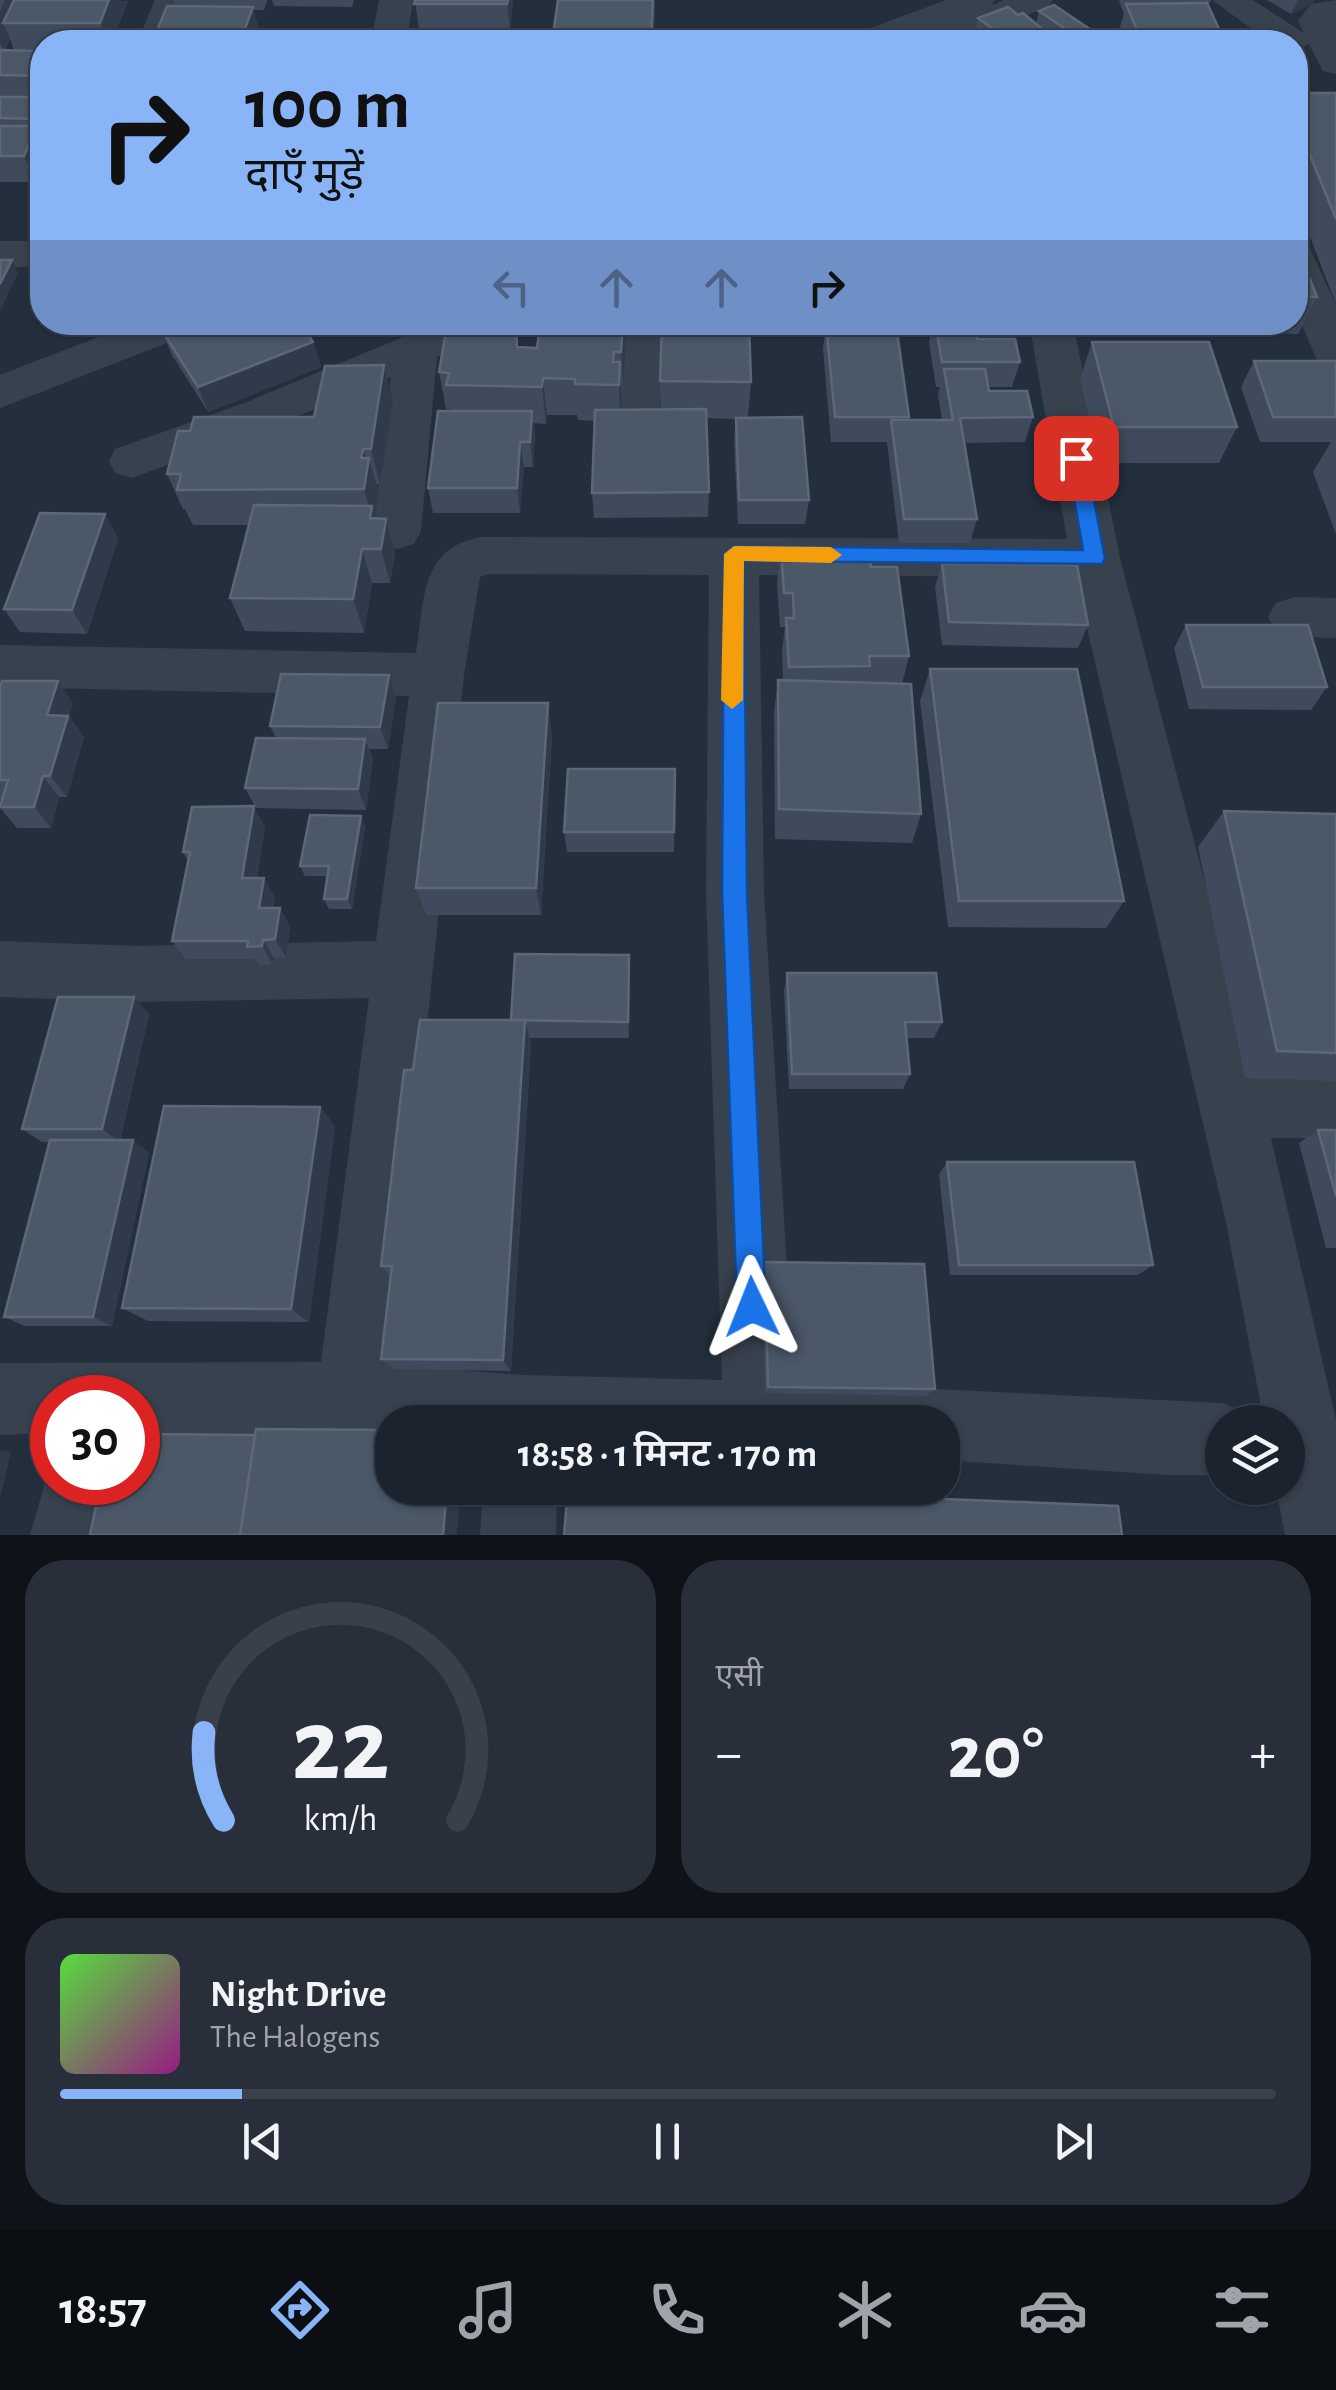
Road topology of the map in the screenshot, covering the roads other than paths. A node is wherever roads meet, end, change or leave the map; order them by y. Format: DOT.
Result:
graph roads {
  1 [pos="172,0"];
  2 [pos="396,0"];
  3 [pos="886,0"];
  4 [pos="978,0"];
  5 [pos="1036,0"];
  6 [pos="1233,2"];
  7 [pos="161,30"];
  8 [pos="391,30"];
  9 [pos="918,30"];
  10 [pos="937,30"];
  11 [pos="949,30"];
  12 [pos="1287,30"];
  13 [pos="1308,44"];
  14 [pos="1308,52"];
  15 [pos="1336,63"];
  16 [pos="1336,84"];
  17 [pos="0,254"];
  18 [pos="30,254"];
  19 [pos="1308,289"];
  20 [pos="98,335"];
  21 [pos="106,335"];
  22 [pos="643,335"];
  23 [pos="1053,335"];
  24 [pos="424,337"];
  25 [pos="1336,356"];
  26 [pos="0,365"];
  27 [pos="0,392"];
  28 [pos="636,424"];
  29 [pos="132,461"];
  30 [pos="397,531"];
  31 [pos="734,554"];
  32 [pos="1095,558"];
  33 [pos="0,666"];
  34 [pos="438,675"];
  35 [pos="0,969"];
  36 [pos="406,969"];
  37 [pos="1232,1106"];
  38 [pos="1336,1106"];
  39 [pos="160,1396"];
  40 [pos="30,1398"];
  41 [pos="352,1398"];
  42 [pos="0,1399"];
  43 [pos="415,1405"];
  44 [pos="760,1405"];
  45 [pos="1289,1405"];
  46 [pos="960,1425"];
  47 [pos="1205,1438"];
  48 [pos="1305,1471"];
  49 [pos="75,1505"];
  50 [pos="519,1505"];
  51 [pos="68,1535"];
  52 [pos="518,1535"];
  53 [pos="1323,1535"];
  1 -- 7 [label="street"];
  2 -- 8 [label="street"];
  3 -- 9 [label="street"];
  4 -- 10 [label="street"];
  5 -- 11 [label="street"];
  6 -- 12 [label="street"];
  13 -- 15 [label="street"];
  14 -- 16 [label="street"];
  17 -- 18 [label="street"];
  19 -- 25 [label="street"];
  20 -- 26 [label="street"];
  21 -- 27 [label="street"];
  22 -- 28 [label="street"];
  23 -- 32 [label="street"];
  24 -- 29 [label="street"];
  24 -- 30 [label="street"];
  31 -- 32 [label="street"];
  31 -- 34 [label="street"];
  31 -- 44 [label="street"];
  32 -- 37 [label="street"];
  33 -- 34 [label="street"];
  34 -- 36 [label="street"];
  35 -- 36 [label="street"];
  36 -- 41 [label="street"];
  37 -- 38 [label="street"];
  37 -- 45 [label="street"];
  39 -- 41 [label="street"];
  40 -- 42 [label="street"];
  41 -- 43 [label="street"];
  46 -- 47 [label="street"];
  48 -- 53 [label="street"];
  49 -- 51 [label="street"];
  50 -- 52 [label="street"];
}
